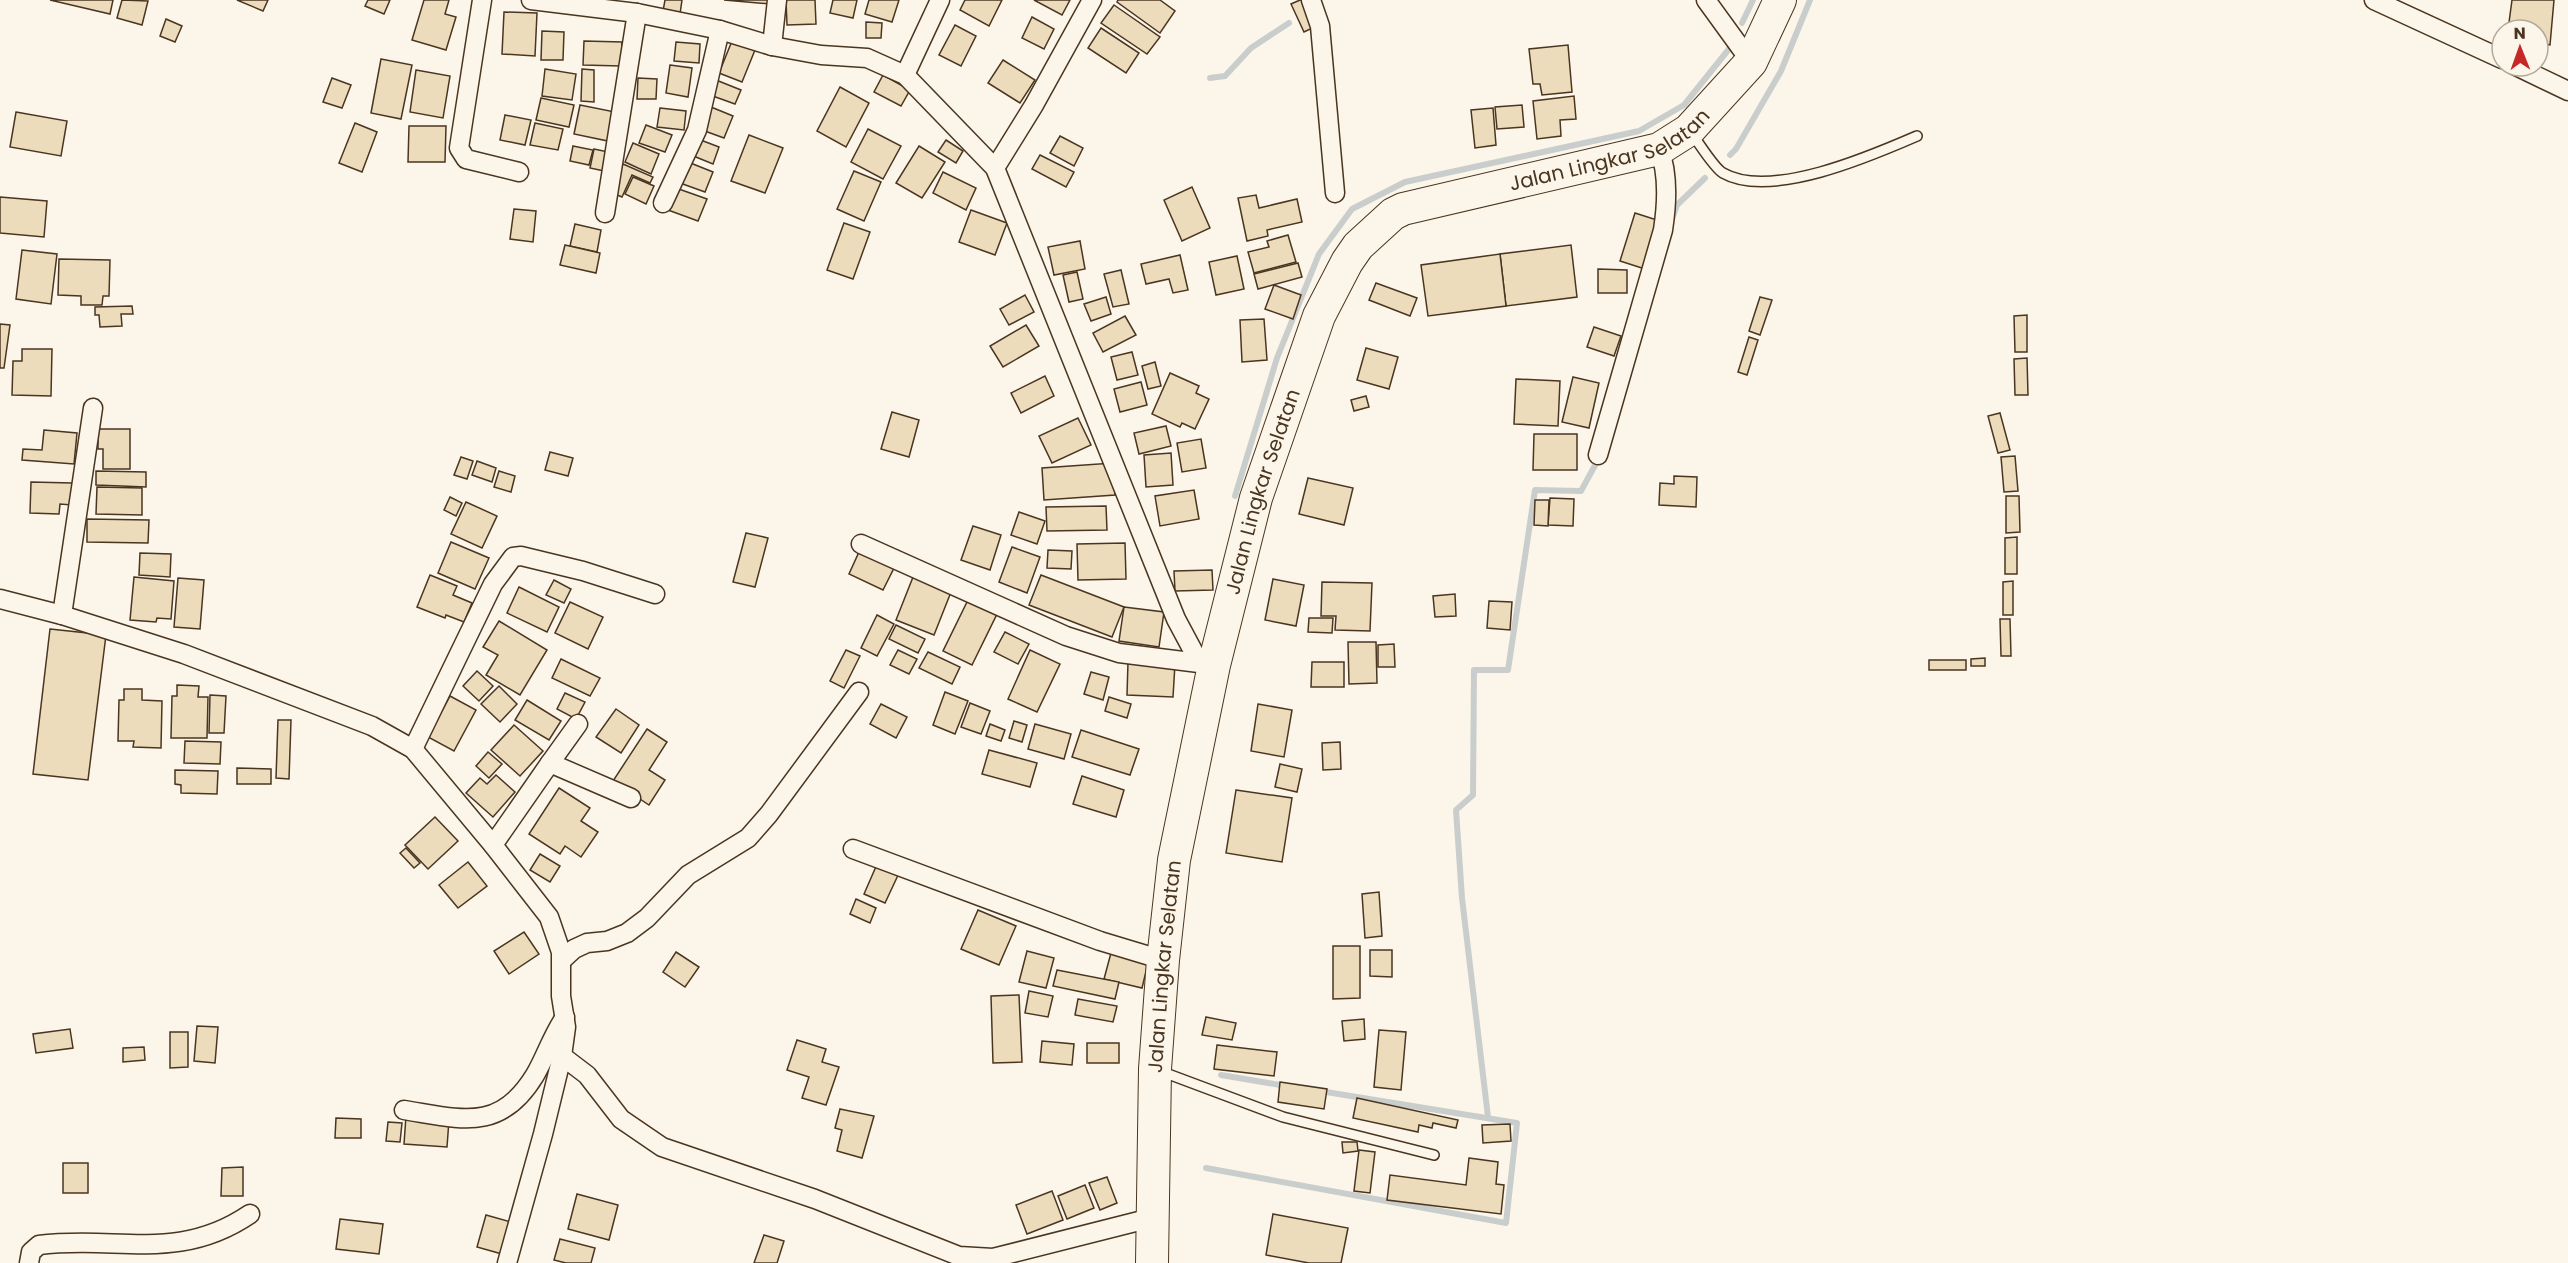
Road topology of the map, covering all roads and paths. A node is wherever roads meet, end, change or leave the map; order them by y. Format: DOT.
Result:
graph roads {
  1 [pos="482,0"];
  2 [pos="531,0"];
  3 [pos="777,0"];
  4 [pos="940,0"];
  5 [pos="1092,0"];
  6 [pos="1311,0"];
  7 [pos="1706,0"];
  8 [pos="1780,0"];
  9 [pos="2374,0"];
  10 [pos="637,13"];
  11 [pos="720,30"];
  12 [pos="772,46"];
  13 [pos="2490,53"];
  14 [pos="1751,62"];
  15 [pos="904,75"];
  16 [pos="2550,78"];
  17 [pos="2567,84"];
  18 [pos="1689,129"];
  19 [pos="1917,136"];
  20 [pos="1659,149"];
  21 [pos="995,168"];
  22 [pos="519,172"];
  23 [pos="1335,193"];
  24 [pos="663,203"];
  25 [pos="605,213"];
  26 [pos="93,408"];
  27 [pos="1598,456"];
  28 [pos="861,544"];
  29 [pos="655,594"];
  30 [pos="0,599"];
  31 [pos="62,615"];
  32 [pos="1206,664"];
  33 [pos="859,692"];
  34 [pos="578,724"];
  35 [pos="412,749"];
  36 [pos="550,763"];
  37 [pos="631,798"];
  38 [pos="493,845"];
  39 [pos="853,849"];
  40 [pos="562,960"];
  41 [pos="1163,960"];
  42 [pos="565,1017"];
  43 [pos="562,1056"];
  44 [pos="1155,1069"];
  45 [pos="404,1110"];
  46 [pos="1434,1155"];
  47 [pos="250,1214"];
  48 [pos="1152,1218"];
  49 [pos="29,1263"];
  50 [pos="507,1263"];
  51 [pos="1152,1263"];
  1 -- 22 [label="street"];
  2 -- 10 [label="street"];
  3 -- 12 [label="street"];
  4 -- 15 [label="street"];
  5 -- 21 [label="street"];
  6 -- 23 [label="street"];
  7 -- 14 [label="street"];
  8 -- 14 [label="highway, Jalan Lingkar Selatan"];
  9 -- 13 [label="street"];
  10 -- 11 [label="street"];
  10 -- 25 [label="street"];
  11 -- 12 [label="street"];
  11 -- 24 [label="street"];
  12 -- 15 [label="street"];
  14 -- 18 [label="highway, Jalan Lingkar Selatan"];
  15 -- 21 [label="street"];
  16 -- 17 [label="street"];
  18 -- 19 [label="lane"];
  18 -- 20 [label="highway, Jalan Lingkar Selatan"];
  20 -- 27 [label="street"];
  20 -- 32 [label="highway, Jalan Lingkar Selatan"];
  21 -- 32 [label="street"];
  26 -- 31 [label="street"];
  28 -- 32 [label="street"];
  29 -- 35 [label="street"];
  30 -- 31 [label="street"];
  31 -- 35 [label="street"];
  32 -- 41 [label="highway, Jalan Lingkar Selatan"];
  33 -- 40 [label="street"];
  34 -- 36 [label="street"];
  35 -- 38 [label="street"];
  36 -- 37 [label="street"];
  36 -- 38 [label="street"];
  38 -- 40 [label="street"];
  39 -- 41 [label="street"];
  40 -- 42 [label="street"];
  41 -- 44 [label="highway, Jalan Lingkar Selatan"];
  42 -- 43 [label="street"];
  42 -- 45 [label="street"];
  43 -- 48 [label="street"];
  43 -- 50 [label="street"];
  44 -- 46 [label="lane"];
  44 -- 48 [label="highway, Jalan Lingkar Selatan"];
  47 -- 49 [label="street"];
  48 -- 51 [label="highway, Jalan Lingkar Selatan"];
}
